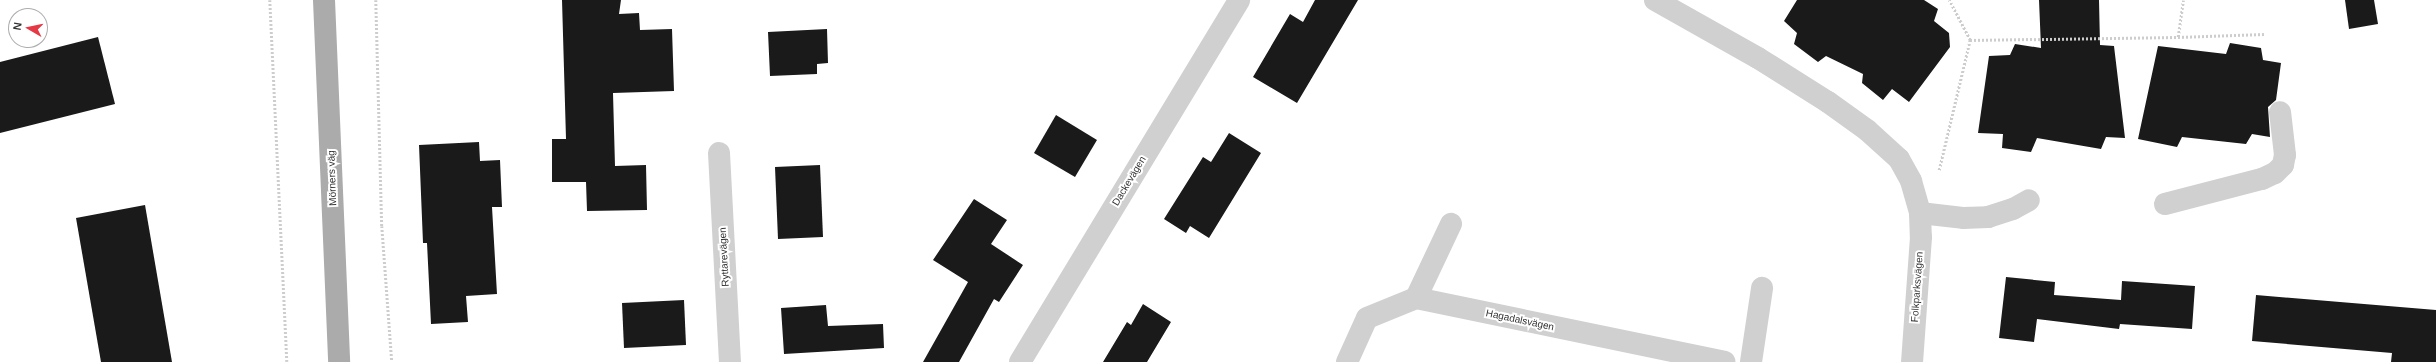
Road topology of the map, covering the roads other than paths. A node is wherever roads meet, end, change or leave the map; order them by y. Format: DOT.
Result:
graph roads {
  1 [pos="324,0"];
  2 [pos="1239,0"];
  3 [pos="1655,0"];
  4 [pos="2280,112"];
  5 [pos="719,153"];
  6 [pos="2029,200"];
  7 [pos="2165,204"];
  8 [pos="1920,212"];
  9 [pos="1451,224"];
  10 [pos="1762,288"];
  11 [pos="1416,298"];
  12 [pos="340,360"];
  13 [pos="730,362"];
  14 [pos="1020,362"];
  15 [pos="1347,362"];
  16 [pos="1724,362"];
  17 [pos="1751,362"];
  18 [pos="1912,362"];
  1 -- 12 [label="main road, Mörners väg"];
  2 -- 14 [label="street, Dackevägen"];
  3 -- 8 [label="street, Folkparksvägen"];
  4 -- 7 [label="street"];
  5 -- 13 [label="street, Ryttarevägen"];
  6 -- 8 [label="street"];
  8 -- 18 [label="street, Folkparksvägen"];
  9 -- 11 [label="street"];
  10 -- 17 [label="street"];
  11 -- 15 [label="street"];
  11 -- 16 [label="street, Hagadalsvägen"];
}
